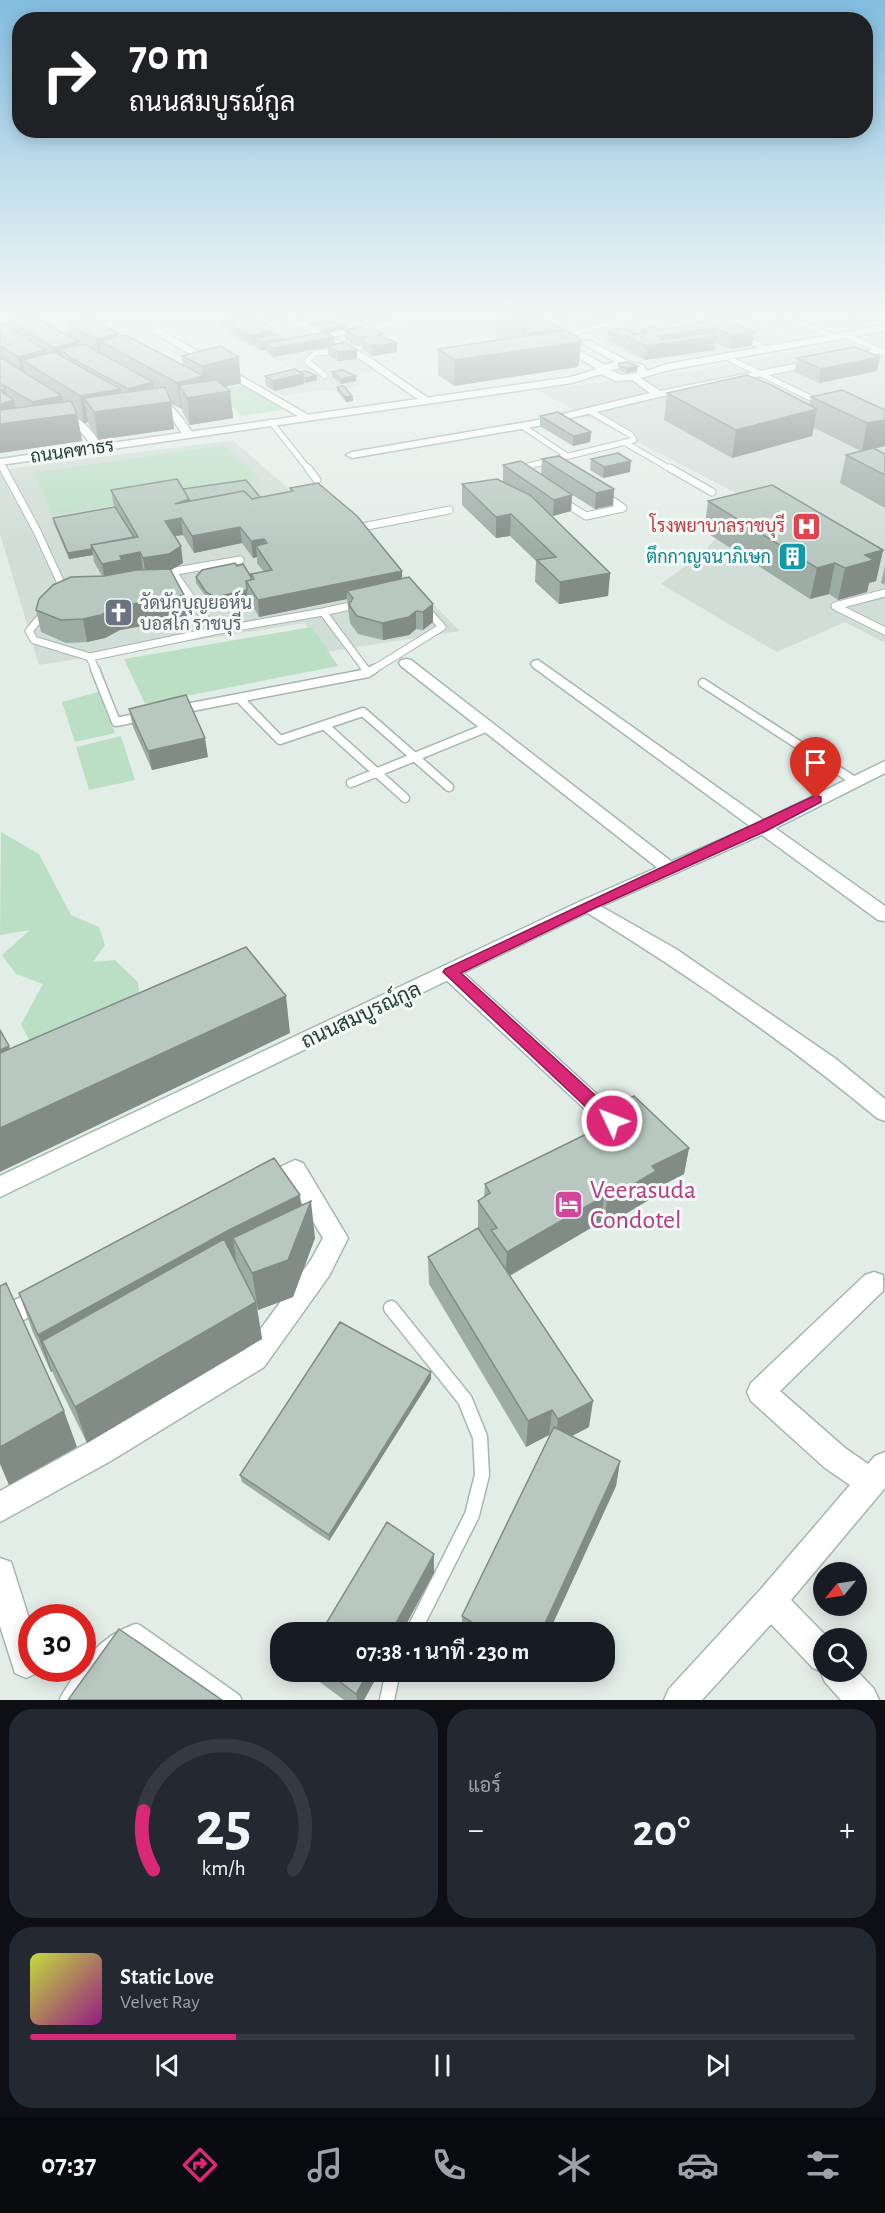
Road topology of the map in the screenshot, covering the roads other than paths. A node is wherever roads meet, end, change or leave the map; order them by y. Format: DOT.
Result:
graph roads {
  1 [pos="139,392"];
  2 [pos="264,392"];
  3 [pos="414,392"];
  4 [pos="482,392"];
  5 [pos="666,392"];
  6 [pos="799,392"];
  7 [pos="658,394"];
  8 [pos="426,400"];
  9 [pos="53,408"];
  10 [pos="833,409"];
  11 [pos="590,411"];
  12 [pos="307,417"];
  13 [pos="270,422"];
  14 [pos="522,426"];
  15 [pos="188,435"];
  16 [pos="624,442"];
  17 [pos="100,448"];
  18 [pos="352,454"];
  19 [pos="567,456"];
  20 [pos="551,460"];
  21 [pos="1,464"];
  22 [pos="560,466"];
  23 [pos="523,475"];
  24 [pos="317,480"];
  25 [pos="596,490"];
  26 [pos="712,492"];
  27 [pos="559,499"];
  28 [pos="449,510"];
  29 [pos="365,537"];
  30 [pos="240,560"];
  31 [pos="173,572"];
  32 [pos="162,574"];
  33 [pos="75,588"];
  34 [pos="64,590"];
  35 [pos="885,593"];
  36 [pos="57,598"];
  37 [pos="419,601"];
  38 [pos="367,602"];
  39 [pos="50,606"];
  40 [pos="323,612"];
  41 [pos="214,631"];
  42 [pos="885,631"];
  43 [pos="90,657"];
  44 [pos="406,663"];
  45 [pos="538,664"];
  46 [pos="368,673"];
  47 [pos="703,683"];
  48 [pos="239,698"];
  49 [pos="172,711"];
  50 [pos="149,716"];
  51 [pos="324,725"];
  52 [pos="488,727"];
  53 [pos="415,757"];
  54 [pos="885,766"];
  55 [pos="377,773"];
  56 [pos="853,780"];
  57 [pos="351,783"];
  58 [pos="449,787"];
  59 [pos="405,798"];
  60 [pos="762,828"];
  61 [pos="670,869"];
  62 [pos="588,905"];
  63 [pos="885,915"];
  64 [pos="450,972"];
  65 [pos="885,1112"];
  66 [pos="612,1121"];
  67 [pos="0,1187"];
  68 [pos="244,1195"];
  69 [pos="874,1283"];
  70 [pos="61,1288"];
  71 [pos="391,1308"];
  72 [pos="0,1320"];
  73 [pos="881,1472"];
  74 [pos="0,1507"];
  75 [pos="0,1573"];
  76 [pos="771,1601"];
  77 [pos="418,1622"];
  78 [pos="18,1635"];
  79 [pos="813,1645"];
  80 [pos="391,1682"];
  81 [pos="846,1682"];
  82 [pos="67,1700"];
  83 [pos="234,1700"];
  84 [pos="387,1700"];
  85 [pos="680,1700"];
  86 [pos="863,1700"];
  1 -- 15 [label="street"];
  2 -- 12 [label="street"];
  3 -- 8 [label="street"];
  4 -- 8 [label="street, ถนนคฑาธร"];
  5 -- 7 [label="street"];
  6 -- 10 [label="lane"];
  7 -- 11 [label="street"];
  8 -- 12 [label="street, ถนนคฑาธร"];
  9 -- 17 [label="street"];
  11 -- 14 [label="street"];
  11 -- 16 [label="lane"];
  12 -- 13 [label="street, ถนนคฑาธร"];
  13 -- 15 [label="street, ถนนคฑาธร"];
  13 -- 24 [label="lane"];
  14 -- 18 [label="street"];
  14 -- 19 [label="lane"];
  15 -- 17 [label="street, ถนนคฑาธร"];
  16 -- 19 [label="lane"];
  16 -- 26 [label="lane"];
  17 -- 21 [label="street, ถนนคฑาธร"];
  19 -- 20 [label="lane"];
  20 -- 22 [label="lane"];
  20 -- 23 [label="lane"];
  21 -- 34 [label="lane"];
  25 -- 27 [label="lane"];
  28 -- 29 [label="lane"];
  30 -- 31 [label="lane"];
  31 -- 32 [label="lane"];
  31 -- 41 [label="lane"];
  33 -- 34 [label="lane"];
  34 -- 36 [label="lane"];
  35 -- 42 [label="lane"];
  37 -- 46 [label="lane"];
  38 -- 40 [label="lane"];
  39 -- 43 [label="lane"];
  40 -- 41 [label="lane"];
  40 -- 46 [label="lane"];
  41 -- 43 [label="lane"];
  43 -- 50 [label="lane"];
  44 -- 52 [label="street"];
  45 -- 60 [label="street"];
  46 -- 48 [label="lane"];
  47 -- 56 [label="lane"];
  48 -- 49 [label="lane"];
  48 -- 51 [label="lane"];
  51 -- 53 [label="lane"];
  51 -- 55 [label="lane"];
  52 -- 53 [label="lane"];
  52 -- 61 [label="street"];
  53 -- 55 [label="lane"];
  53 -- 58 [label="lane"];
  54 -- 56 [label="street, ถนนสมบูรณ์กูล"];
  55 -- 57 [label="lane"];
  55 -- 59 [label="lane"];
  56 -- 60 [label="street, ถนนสมบูรณ์กูล"];
  60 -- 61 [label="street, ถนนสมบูรณ์กูล"];
  60 -- 63 [label="street"];
  61 -- 62 [label="street, ถนนสมบูรณ์กูล"];
  62 -- 64 [label="street, ถนนสมบูรณ์กูล"];
  62 -- 65 [label="street"];
  64 -- 66 [label="street"];
  64 -- 67 [label="street, ถนนสมบูรณ์กูล"];
  68 -- 74 [label="street"];
  69 -- 73 [label="street"];
  70 -- 72 [label="street"];
  71 -- 77 [label="lane"];
  73 -- 76 [label="street"];
  75 -- 78 [label="street"];
  76 -- 79 [label="street"];
  76 -- 85 [label="street"];
  80 -- 84 [label="lane"];
  81 -- 86 [label="street"];
  82 -- 83 [label="lane"];
}
